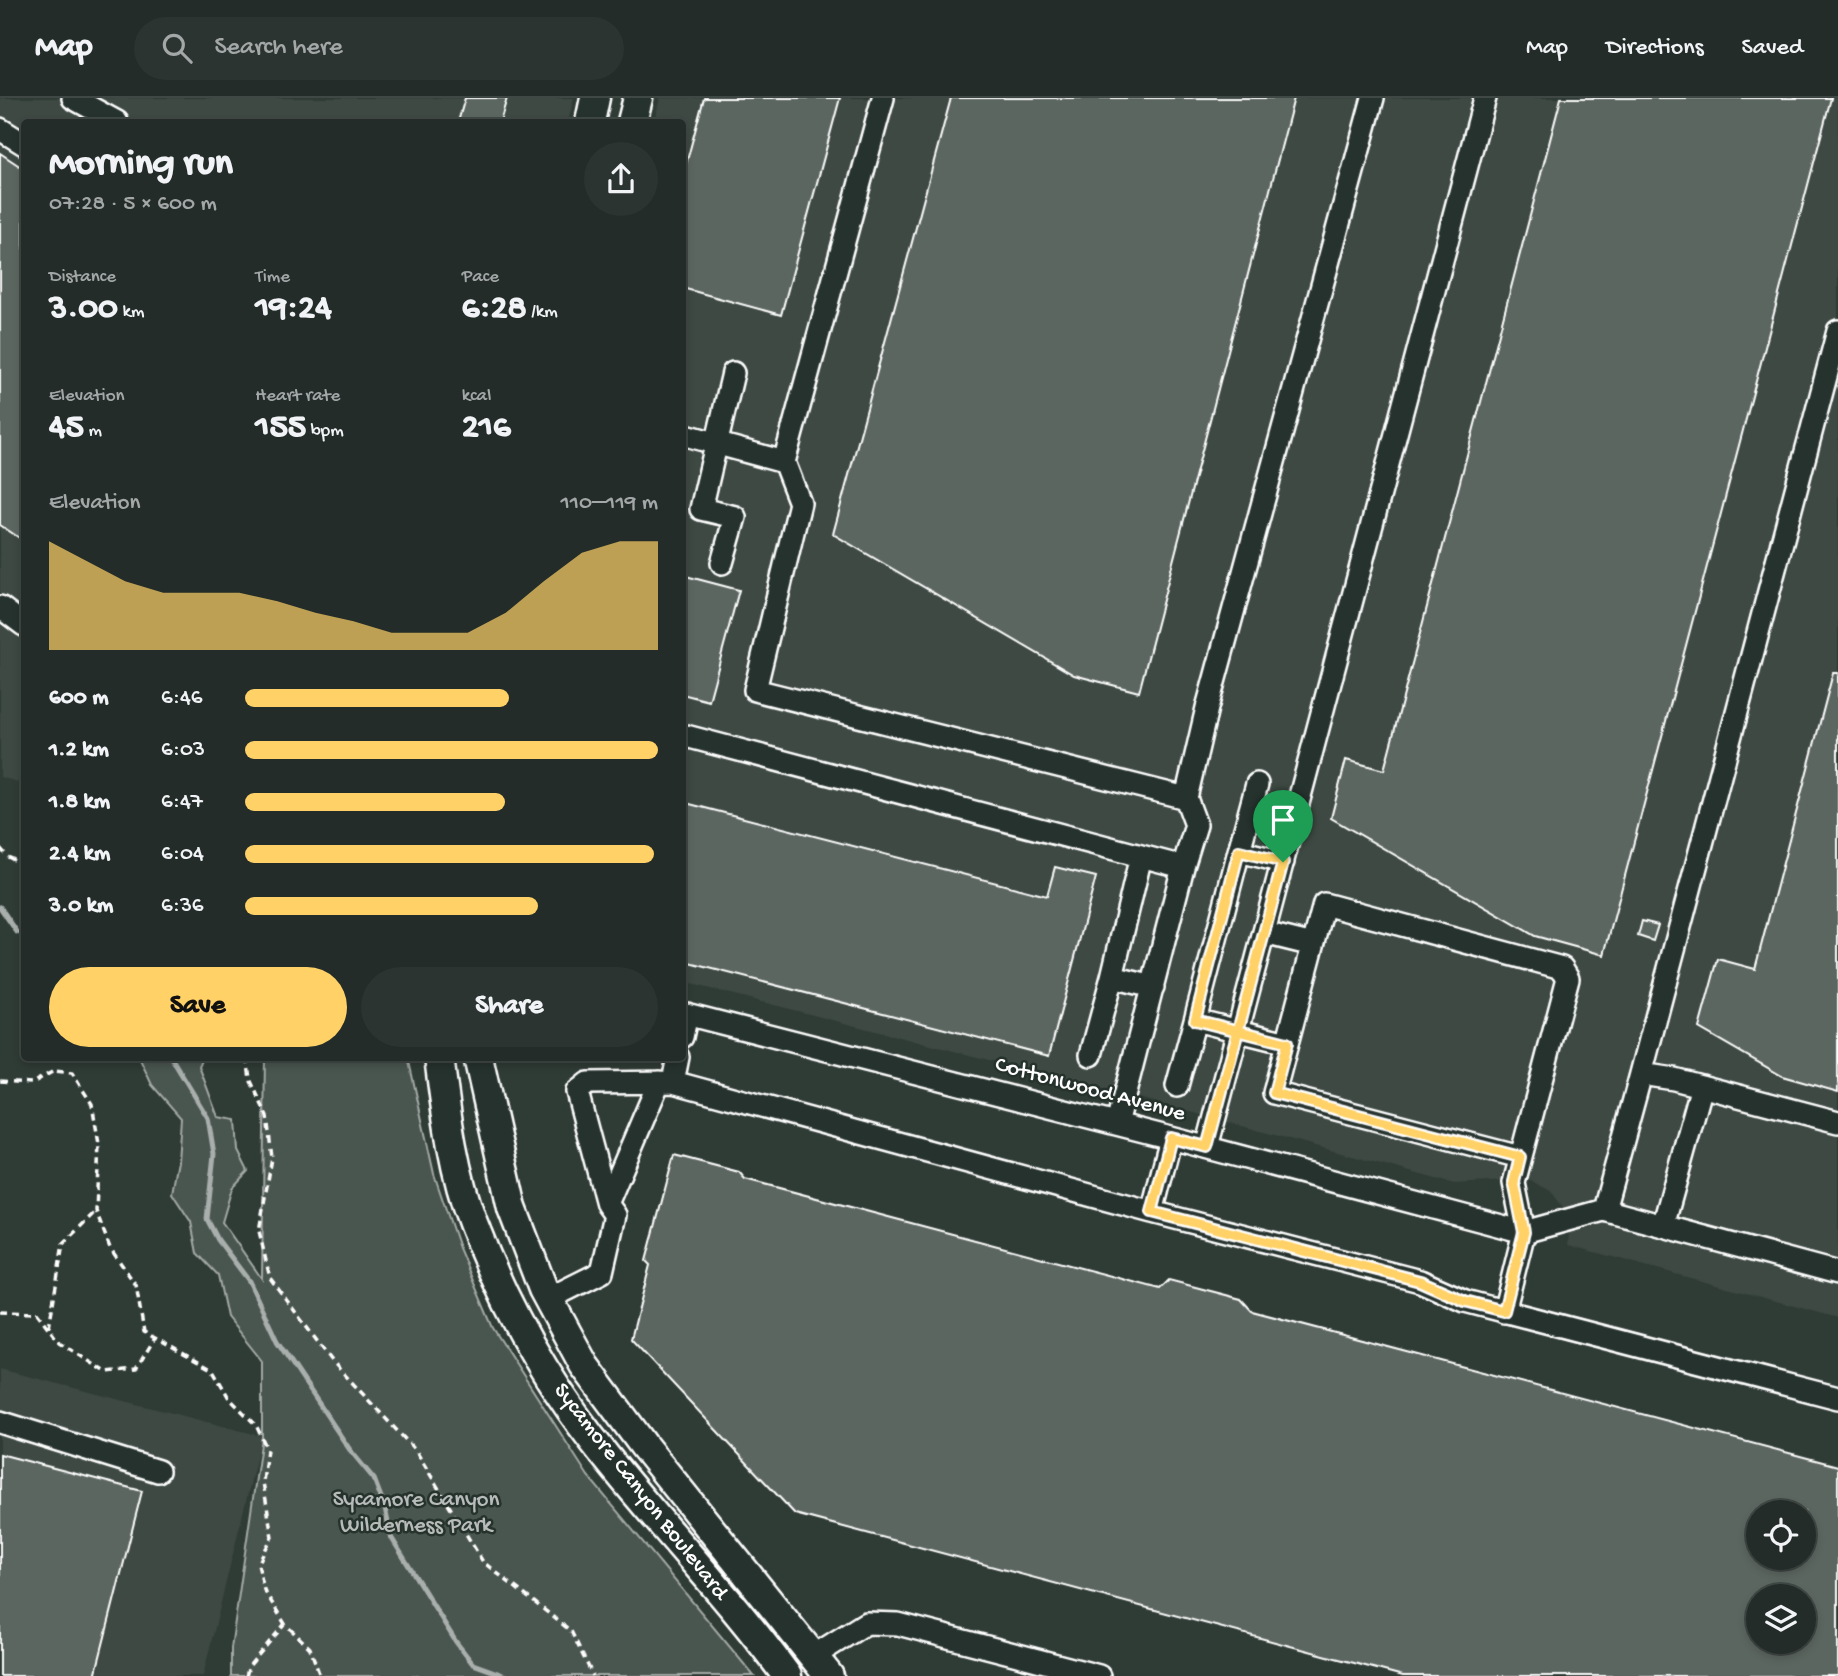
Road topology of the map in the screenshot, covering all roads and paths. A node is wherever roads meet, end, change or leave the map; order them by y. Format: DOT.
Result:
graph roads {
  1 [pos="73,98"];
  2 [pos="595,98"];
  3 [pos="638,98"];
  4 [pos="883,98"];
  5 [pos="1373,98"];
  6 [pos="1485,98"];
  7 [pos="112,119"];
  8 [pos="591,119"];
  9 [pos="633,119"];
  10 [pos="0,129"];
  11 [pos="21,142"];
  12 [pos="1838,331"];
  13 [pos="733,373"];
  14 [pos="686,435"];
  15 [pos="717,443"];
  16 [pos="784,462"];
  17 [pos="692,507"];
  18 [pos="722,563"];
  19 [pos="0,607"];
  20 [pos="21,623"];
  21 [pos="686,736"];
  22 [pos="1257,784"];
  23 [pos="1186,798"];
  24 [pos="0,848"];
  25 [pos="1239,851"];
  26 [pos="1141,856"];
  27 [pos="1283,862"];
  28 [pos="21,863"];
  29 [pos="1183,867"];
  30 [pos="1264,933"];
  31 [pos="1313,945"];
  32 [pos="1112,976"];
  33 [pos="1153,987"];
  34 [pos="686,1013"];
  35 [pos="1195,1020"];
  36 [pos="1238,1031"];
  37 [pos="1287,1043"];
  38 [pos="1091,1055"];
  39 [pos="248,1061"];
  40 [pos="439,1061"];
  41 [pos="479,1061"];
  42 [pos="676,1061"];
  43 [pos="1642,1074"];
  44 [pos="0,1081"];
  45 [pos="666,1082"];
  46 [pos="1177,1086"];
  47 [pos="1702,1086"];
  48 [pos="1838,1122"];
  49 [pos="1117,1124"];
  50 [pos="1171,1138"];
  51 [pos="1207,1147"];
  52 [pos="1520,1157"];
  53 [pos="607,1204"];
  54 [pos="1604,1210"];
  55 [pos="96,1211"];
  56 [pos="1152,1212"];
  57 [pos="1663,1226"];
  58 [pos="1524,1232"];
  59 [pos="1838,1273"];
  60 [pos="548,1299"];
  61 [pos="1504,1311"];
  62 [pos="0,1312"];
  63 [pos="49,1328"];
  64 [pos="155,1338"];
  65 [pos="1838,1398"];
  66 [pos="0,1422"];
  67 [pos="158,1471"];
  68 [pos="285,1624"];
  69 [pos="820,1666"];
  70 [pos="247,1676"];
  71 [pos="320,1676"];
  72 [pos="593,1676"];
  73 [pos="787,1676"];
  74 [pos="1099,1676"];
  1 -- 7 [label="street"];
  2 -- 8 [label="main road"];
  3 -- 9 [label="main road"];
  4 -- 16 [label="street"];
  5 -- 23 [label="street"];
  6 -- 27 [label="street"];
  10 -- 11 [label="street"];
  12 -- 43 [label="street"];
  13 -- 15 [label="street"];
  14 -- 15 [label="street"];
  15 -- 16 [label="street"];
  15 -- 17 [label="street"];
  16 -- 23 [label="street"];
  17 -- 18 [label="street"];
  19 -- 20 [label="street"];
  21 -- 26 [label="street"];
  22 -- 25 [label="street"];
  23 -- 29 [label="street"];
  24 -- 28 [label="path"];
  25 -- 27 [label="street"];
  25 -- 35 [label="street"];
  26 -- 29 [label="street"];
  26 -- 32 [label="street"];
  27 -- 30 [label="street"];
  29 -- 33 [label="street"];
  30 -- 31 [label="street"];
  30 -- 36 [label="street"];
  31 -- 37 [label="street"];
  31 -- 52 [label="street"];
  32 -- 33 [label="street"];
  32 -- 38 [label="street"];
  33 -- 49 [label="street"];
  34 -- 49 [label="street, Cottonwood Avenue"];
  35 -- 36 [label="street"];
  35 -- 46 [label="street"];
  36 -- 37 [label="street"];
  36 -- 51 [label="street"];
  37 -- 52 [label="street"];
  39 -- 72 [label="path"];
  40 -- 73 [label="main road, Sycamore Canyon Boulevard"];
  41 -- 60 [label="main road, Sycamore Canyon Boulevard"];
  42 -- 45 [label="street"];
  43 -- 47 [label="street"];
  43 -- 54 [label="street"];
  44 -- 55 [label="path"];
  45 -- 53 [label="street"];
  45 -- 53 [label="street"];
  45 -- 56 [label="street"];
  47 -- 48 [label="street"];
  47 -- 57 [label="street"];
  49 -- 50 [label="street, Cottonwood Avenue"];
  50 -- 51 [label="street, Cottonwood Avenue"];
  50 -- 56 [label="street"];
  51 -- 58 [label="street, Cottonwood Avenue"];
  52 -- 58 [label="street"];
  53 -- 60 [label="street"];
  54 -- 57 [label="street"];
  54 -- 58 [label="street"];
  55 -- 63 [label="path"];
  55 -- 64 [label="path"];
  56 -- 61 [label="street"];
  57 -- 59 [label="street"];
  58 -- 61 [label="street"];
  60 -- 69 [label="main road, Sycamore Canyon Boulevard"];
  61 -- 65 [label="street"];
  62 -- 63 [label="path"];
  63 -- 64 [label="path"];
  64 -- 68 [label="path"];
  66 -- 67 [label="street"];
  68 -- 70 [label="path"];
  68 -- 71 [label="path"];
  69 -- 74 [label="street"];
}
